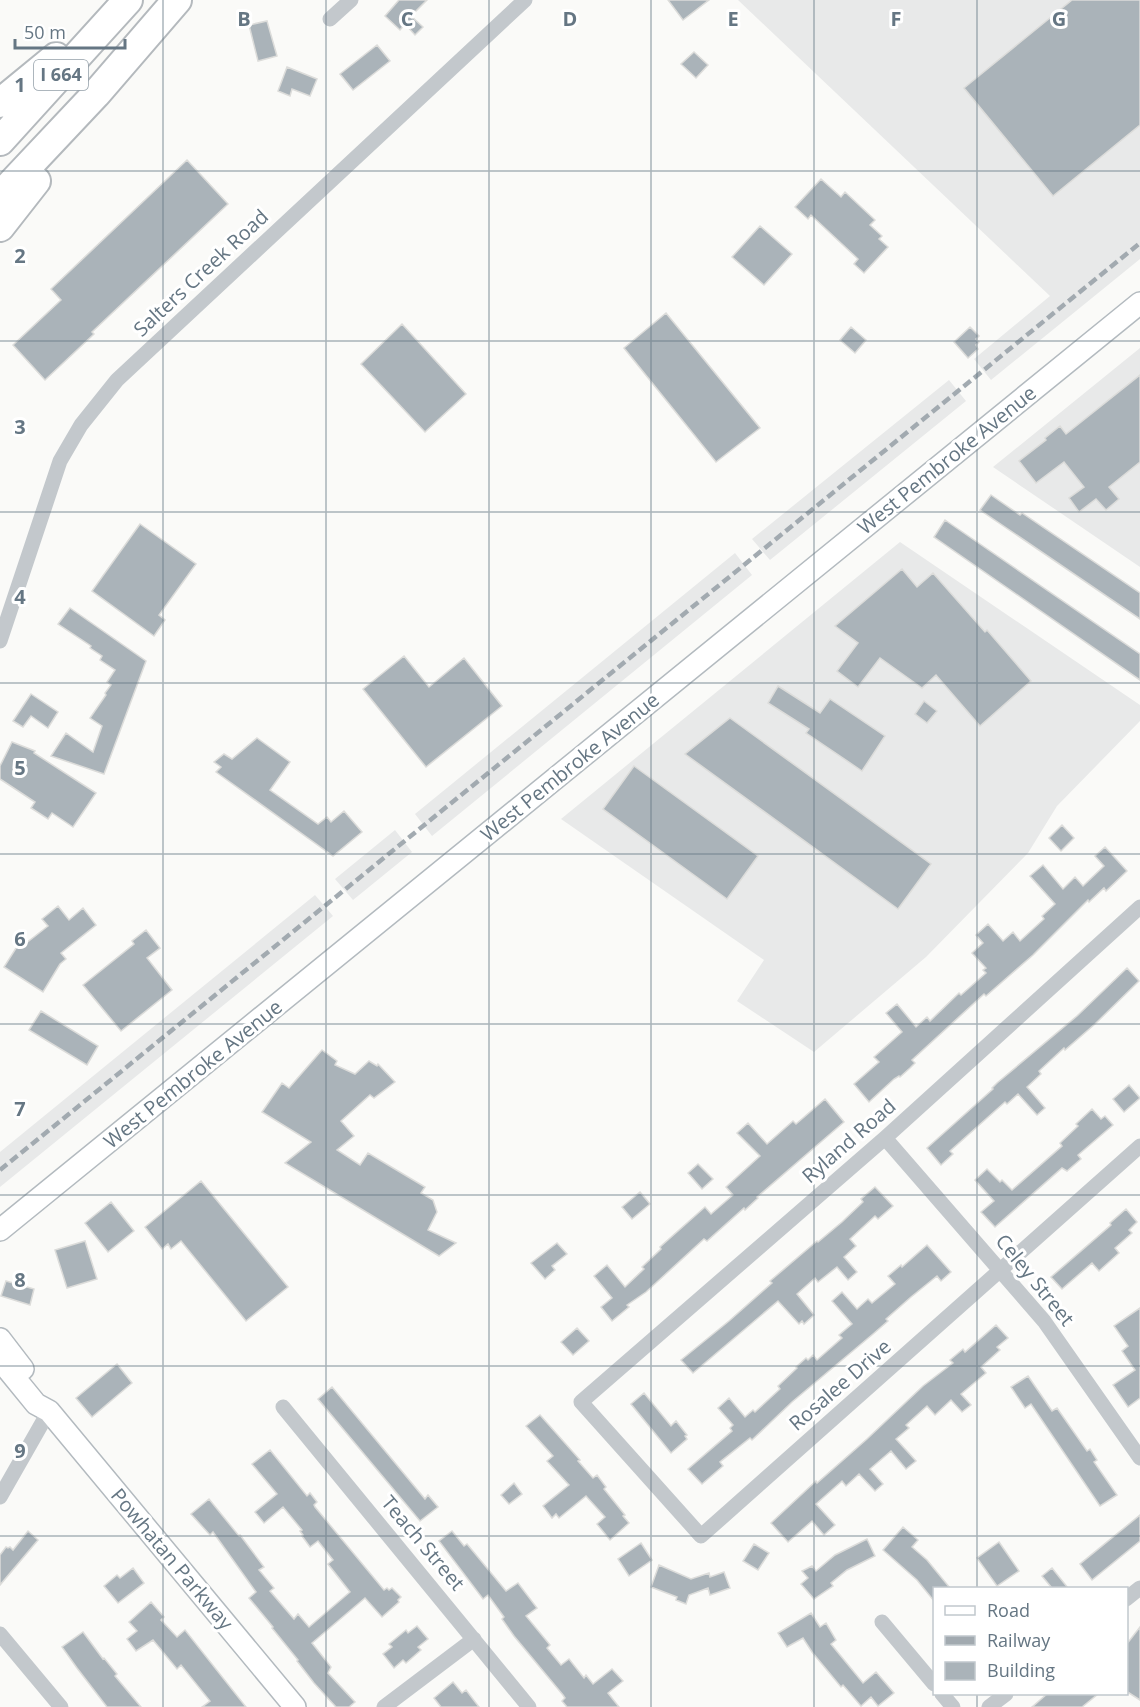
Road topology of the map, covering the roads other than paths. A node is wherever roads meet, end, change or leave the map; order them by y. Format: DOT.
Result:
graph roads {
  1 [pos="177,0"];
  2 [pos="351,0"];
  3 [pos="525,0"];
  4 [pos="125,4"];
  5 [pos="330,19"];
  6 [pos="96,94"];
  7 [pos="0,103"];
  8 [pos="0,141"];
  9 [pos="0,196"];
  10 [pos="0,227"];
  11 [pos="1140,303"];
  12 [pos="0,641"];
  13 [pos="1140,907"];
  14 [pos="885,1138"];
  15 [pos="1140,1146"];
  16 [pos="0,1230"];
  17 [pos="1001,1271"];
  18 [pos="0,1340"];
  19 [pos="0,1360"];
  20 [pos="581,1402"];
  21 [pos="283,1407"];
  22 [pos="49,1411"];
  23 [pos="1140,1458"];
  24 [pos="0,1497"];
  25 [pos="1140,1588"];
  26 [pos="1128,1597"];
  27 [pos="882,1622"];
  28 [pos="0,1634"];
  29 [pos="474,1639"];
  30 [pos="933,1683"];
  31 [pos="943,1695"];
  32 [pos="1005,1695"];
  33 [pos="61,1707"];
  34 [pos="295,1707"];
  35 [pos="384,1707"];
  36 [pos="529,1707"];
  37 [pos="953,1707"];
  38 [pos="989,1707"];
  1 -- 6 [label="highway, I 664"];
  2 -- 5 [label="street"];
  3 -- 12 [label="street, Salters Creek Road"];
  4 -- 7 [label="highway"];
  4 -- 8 [label="highway, I 664"];
  6 -- 9 [label="highway, I 664"];
  6 -- 10 [label="highway"];
  11 -- 16 [label="main road, West Pembroke Avenue"];
  13 -- 14 [label="street, Ryland Road"];
  14 -- 17 [label="street, Celey Street"];
  14 -- 20 [label="street, Ryland Road"];
  15 -- 17 [label="street, Rosalee Drive"];
  17 -- 20 [label="street, Rosalee Drive"];
  17 -- 23 [label="street, Celey Street"];
  18 -- 22 [label="main road, Powhatan Parkway"];
  19 -- 22 [label="main road, Powhatan Parkway"];
  21 -- 29 [label="street, Teach Street"];
  22 -- 24 [label="street"];
  22 -- 34 [label="main road, Powhatan Parkway"];
  25 -- 26 [label="street"];
  27 -- 30 [label="street"];
  28 -- 33 [label="street"];
  29 -- 35 [label="street"];
  29 -- 36 [label="street, Teach Street"];
  31 -- 37 [label="street"];
  32 -- 38 [label="street"];
}
